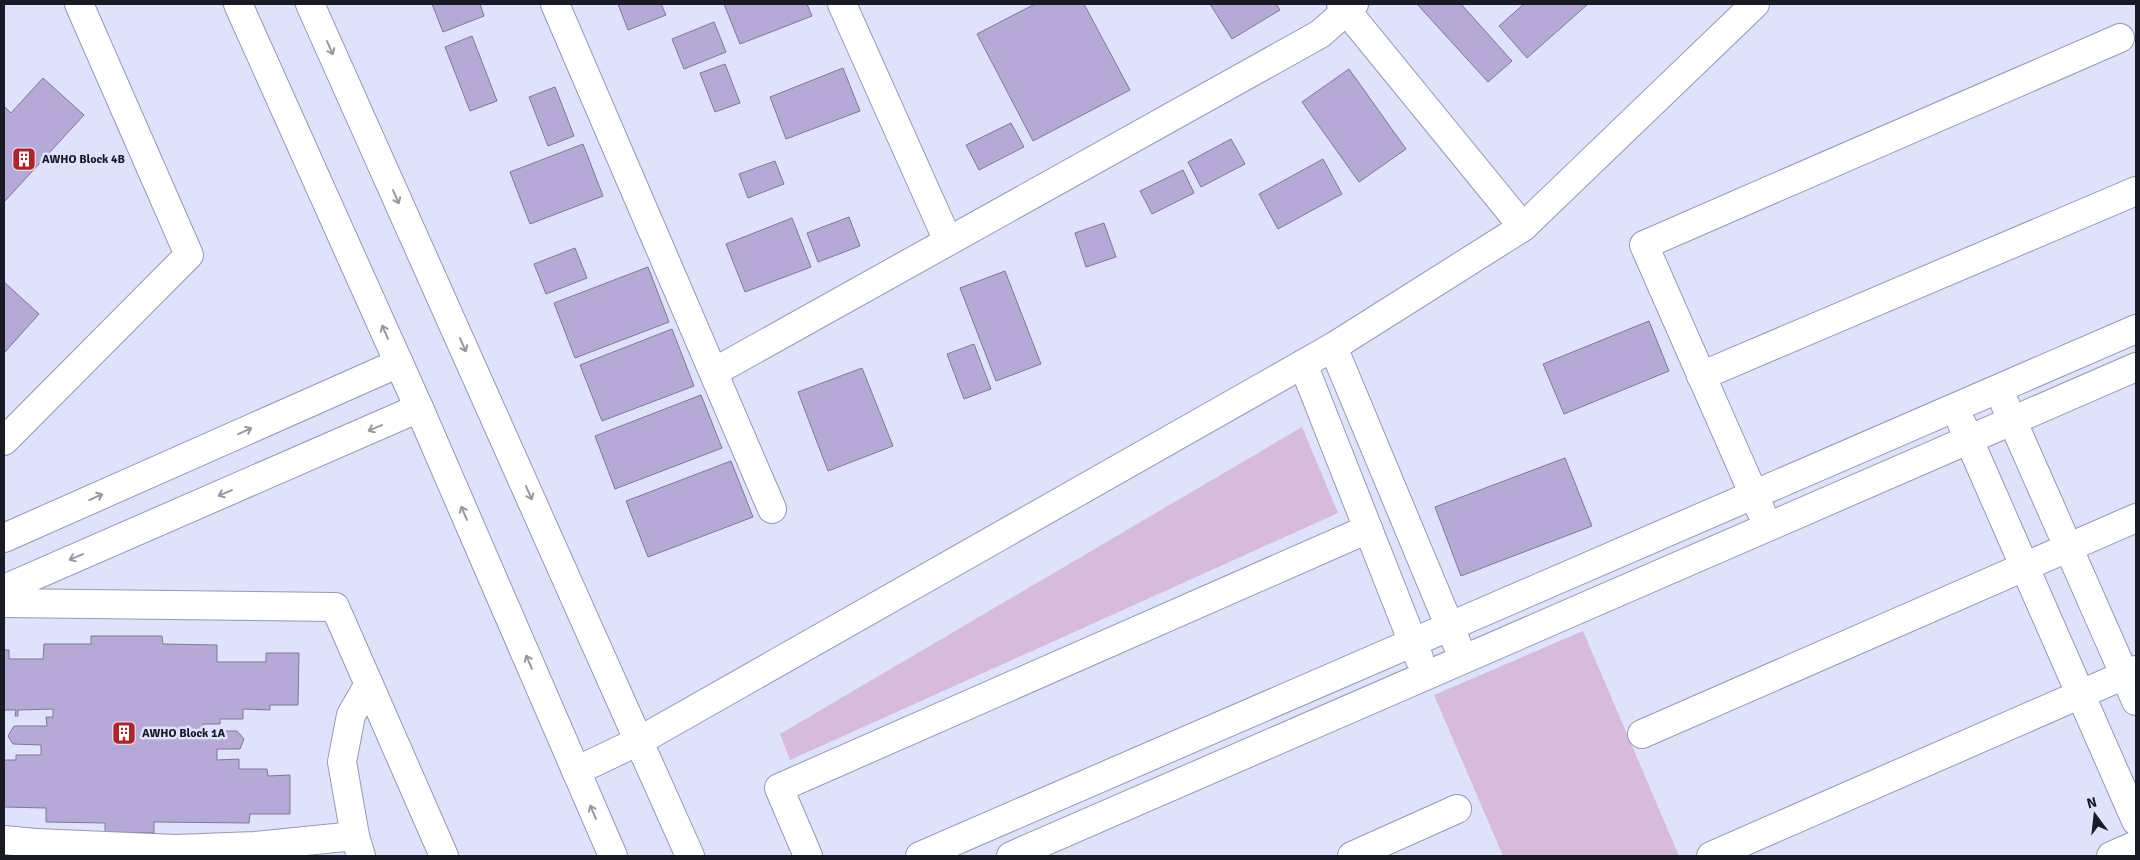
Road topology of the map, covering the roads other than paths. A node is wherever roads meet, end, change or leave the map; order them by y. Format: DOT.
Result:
graph roads {
  1 [pos="79,4"];
  2 [pos="238,4"];
  3 [pos="310,4"];
  4 [pos="555,4"];
  5 [pos="1755,4"];
  6 [pos="1347,6"];
  7 [pos="850,7"];
  8 [pos="2120,38"];
  9 [pos="2136,191"];
  10 [pos="1523,226"];
  11 [pos="948,241"];
  12 [pos="2136,329"];
  13 [pos="1333,347"];
  14 [pos="399,363"];
  15 [pos="1303,364"];
  16 [pos="2136,367"];
  17 [pos="714,372"];
  18 [pos="1702,376"];
  19 [pos="1999,389"];
  20 [pos="419,408"];
  21 [pos="1954,408"];
  22 [pos="2013,421"];
  23 [pos="1969,440"];
  24 [pos="4,442"];
  25 [pos="1754,495"];
  26 [pos="772,509"];
  27 [pos="2136,518"];
  28 [pos="1768,527"];
  29 [pos="1368,529"];
  30 [pos="4,538"];
  31 [pos="2068,548"];
  32 [pos="2024,567"];
  33 [pos="4,589"];
  34 [pos="4,603"];
  35 [pos="1450,626"];
  36 [pos="1412,643"];
  37 [pos="1464,660"];
  38 [pos="2130,672"];
  39 [pos="1425,676"];
  40 [pos="369,684"];
  41 [pos="2080,694"];
  42 [pos="2136,701"];
  43 [pos="1642,734"];
  44 [pos="640,740"];
  45 [pos="576,770"];
  46 [pos="1456,809"];
  47 [pos="2136,821"];
  48 [pos="4,840"];
  49 [pos="2136,845"];
  50 [pos="358,846"];
  51 [pos="41,850"];
  52 [pos="444,856"];
  53 [pos="613,856"];
  54 [pos="690,856"];
  55 [pos="808,856"];
  56 [pos="920,856"];
  57 [pos="1011,856"];
  58 [pos="1352,856"];
  59 [pos="1711,856"];
  60 [pos="2111,856"];
  1 -- 24 [label="street"];
  14 -- 2 [label="street, one-way"];
  3 -- 44 [label="street, one-way"];
  4 -- 17 [label="street"];
  5 -- 10 [label="street"];
  6 -- 10 [label="street"];
  6 -- 11 [label="street"];
  7 -- 11 [label="street"];
  8 -- 18 [label="street"];
  9 -- 18 [label="street"];
  10 -- 13 [label="street"];
  11 -- 17 [label="street"];
  12 -- 19 [label="street"];
  13 -- 15 [label="street"];
  13 -- 35 [label="street"];
  14 -- 20 [label="street"];
  30 -- 14 [label="street, one-way"];
  15 -- 29 [label="street"];
  15 -- 44 [label="street"];
  16 -- 22 [label="street"];
  17 -- 26 [label="street"];
  18 -- 25 [label="street"];
  19 -- 21 [label="street"];
  19 -- 22 [label="street"];
  20 -- 33 [label="street, one-way"];
  45 -- 20 [label="street, one-way"];
  21 -- 23 [label="street"];
  21 -- 25 [label="street"];
  22 -- 23 [label="street"];
  22 -- 31 [label="street"];
  23 -- 28 [label="street"];
  23 -- 32 [label="street"];
  25 -- 28 [label="street"];
  25 -- 35 [label="street"];
  27 -- 31 [label="street"];
  28 -- 37 [label="street"];
  29 -- 36 [label="street"];
  29 -- 55 [label="street"];
  31 -- 32 [label="street"];
  31 -- 38 [label="street"];
  32 -- 41 [label="street"];
  32 -- 43 [label="street"];
  34 -- 40 [label="street"];
  35 -- 36 [label="street"];
  35 -- 37 [label="street"];
  36 -- 39 [label="street"];
  36 -- 56 [label="street"];
  37 -- 39 [label="street"];
  38 -- 41 [label="street"];
  38 -- 42 [label="street"];
  39 -- 57 [label="street"];
  40 -- 50 [label="street"];
  40 -- 52 [label="street"];
  41 -- 47 [label="street"];
  41 -- 59 [label="street"];
  44 -- 45 [label="street"];
  44 -- 54 [label="street"];
  53 -- 45 [label="street, one-way"];
  46 -- 58 [label="street"];
  48 -- 51 [label="street"];
  49 -- 60 [label="street"];
  50 -- 51 [label="street"];
}
